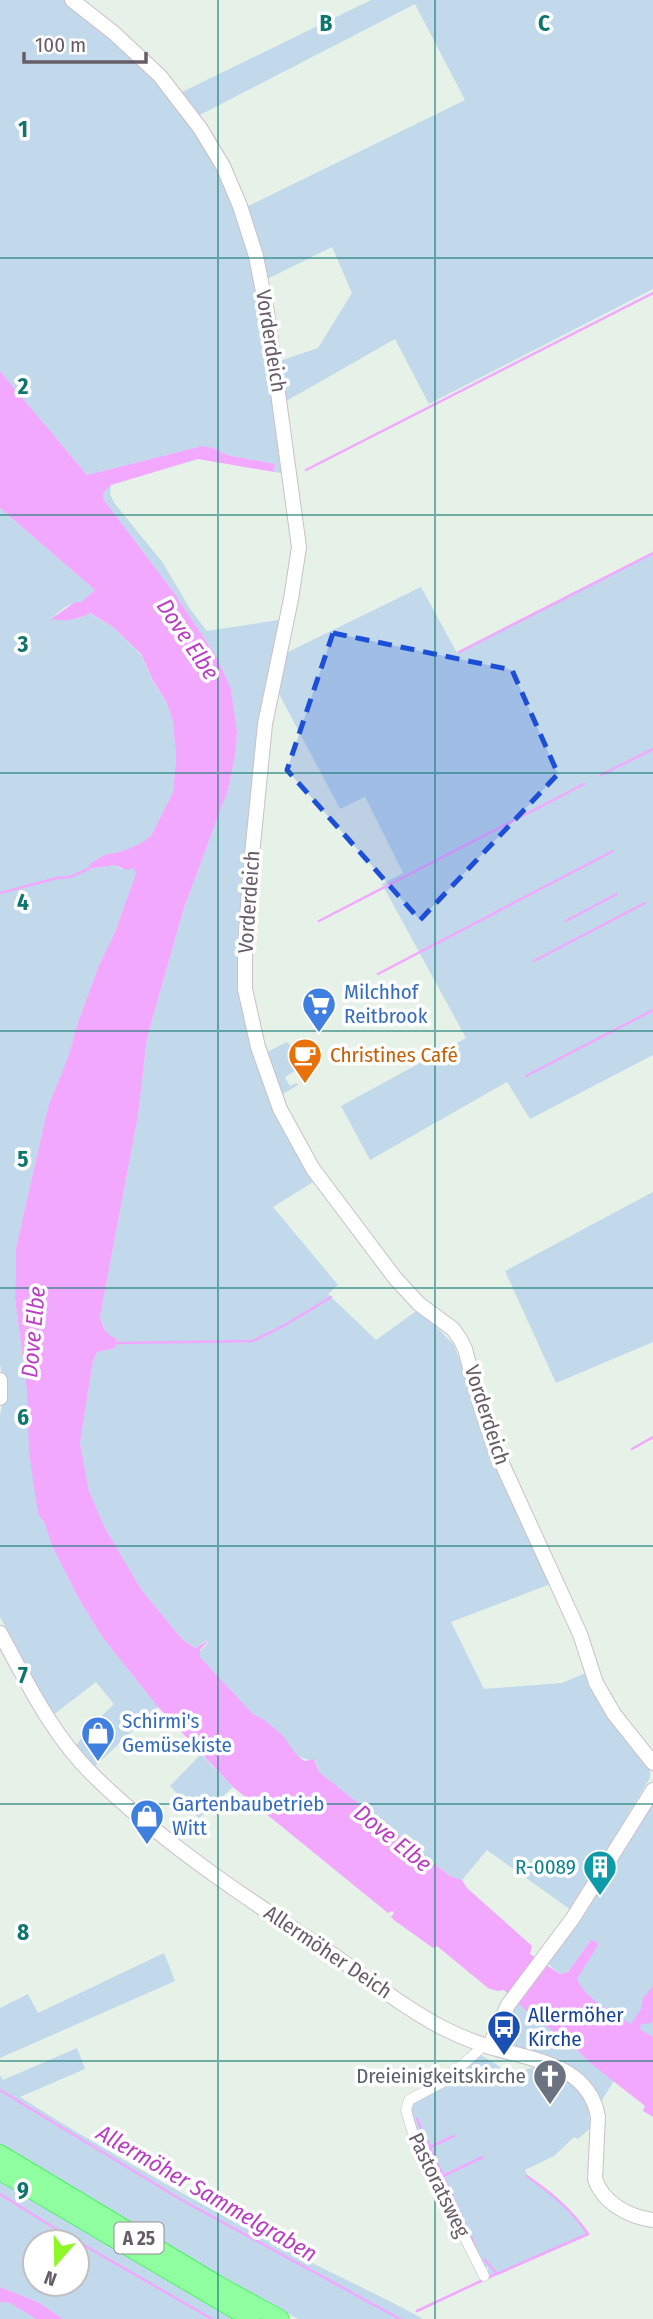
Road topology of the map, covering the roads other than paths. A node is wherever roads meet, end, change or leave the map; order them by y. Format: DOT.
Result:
graph roads {
  1 [pos="72,0"];
  2 [pos="0,1380"];
  3 [pos="0,1398"];
  4 [pos="0,1633"];
  5 [pos="653,1763"];
  6 [pos="653,1790"];
  7 [pos="485,2046"];
  8 [pos="0,2154"];
  9 [pos="0,2171"];
  10 [pos="653,2220"];
  11 [pos="484,2276"];
  12 [pos="251,2319"];
  13 [pos="279,2319"];
  1 -- 5 [label="street, Vorderdeich"];
  2 -- 3 [label="street"];
  4 -- 7 [label="street, Allermöher Deich"];
  6 -- 7 [label="street"];
  7 -- 10 [label="street, Allermöher Deich"];
  7 -- 11 [label="street, Pastoratsweg"];
  8 -- 13 [label="highway, A 25"];
  9 -- 12 [label="highway, A 25"];
}
